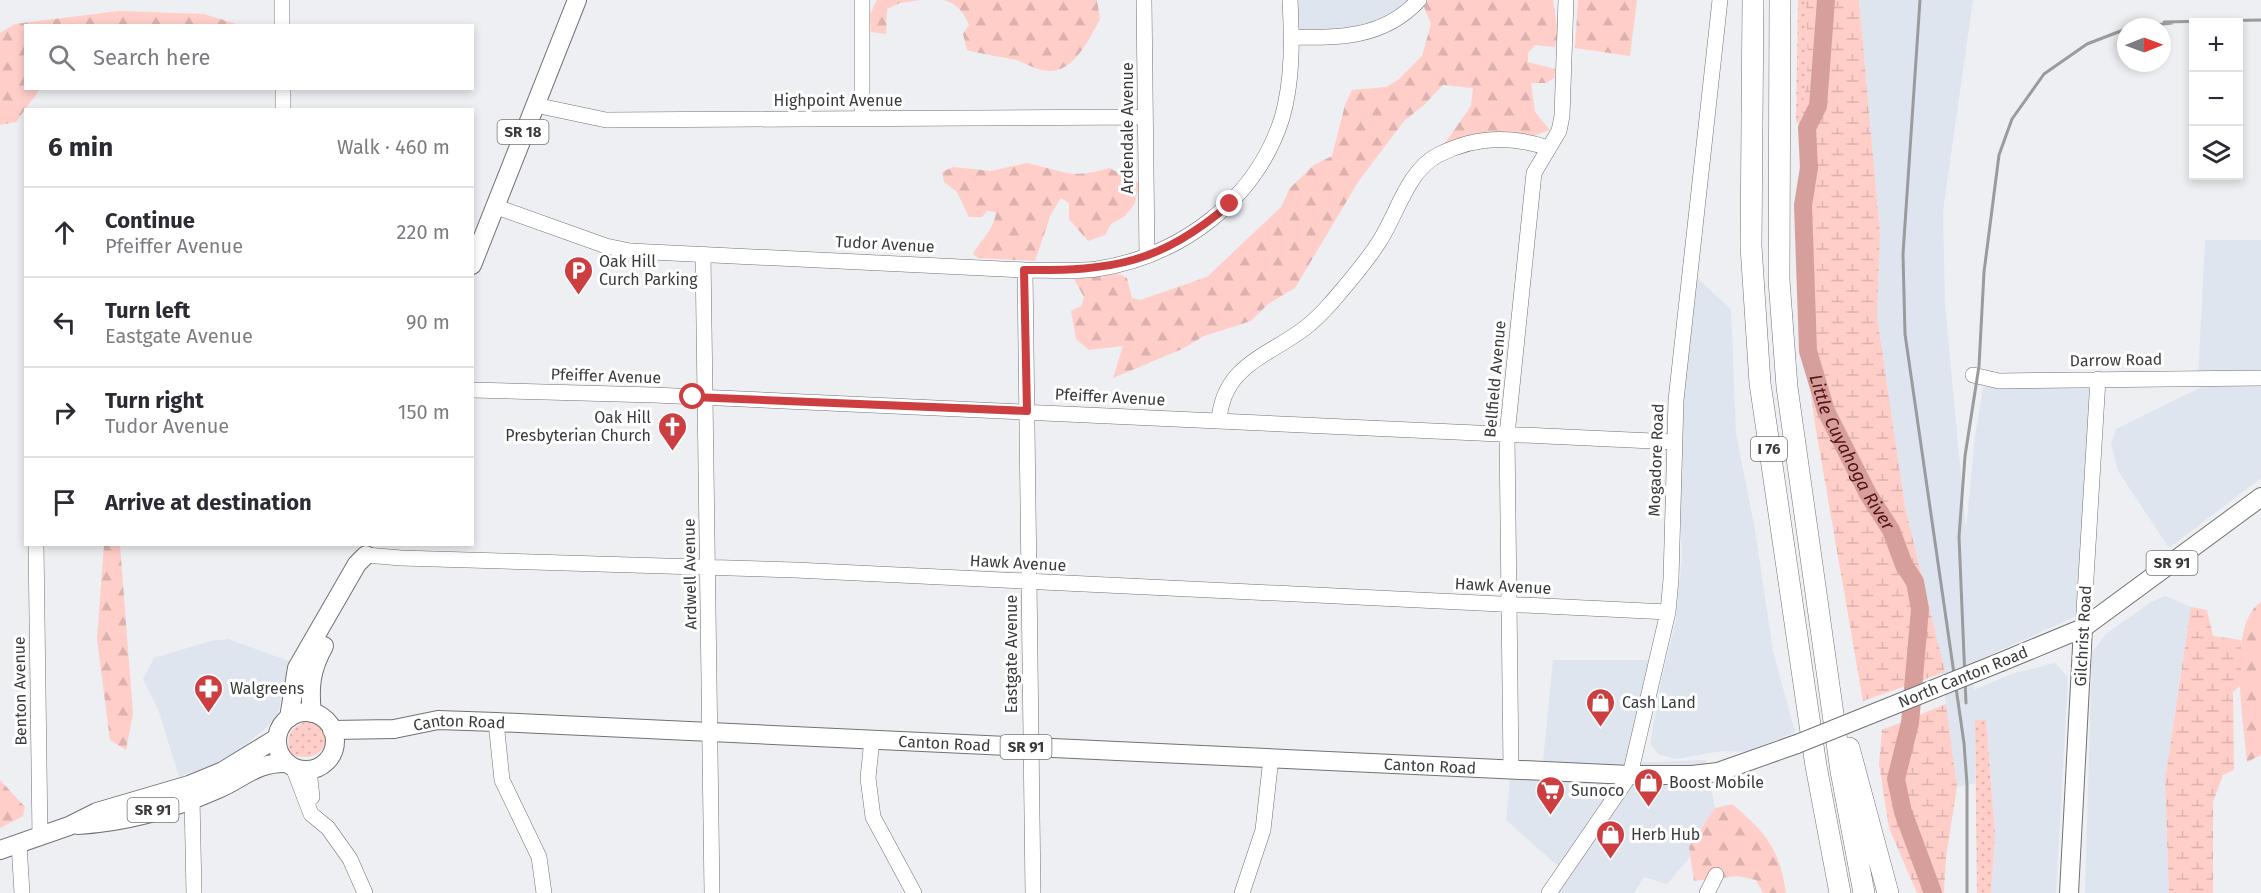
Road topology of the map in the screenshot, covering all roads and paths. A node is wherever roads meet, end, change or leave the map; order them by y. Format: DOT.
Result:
graph roads {
  1 [pos="282,0"];
  2 [pos="577,0"];
  3 [pos="862,0"];
  4 [pos="1144,0"];
  5 [pos="1290,0"];
  6 [pos="1419,0"];
  7 [pos="1566,0"];
  8 [pos="1720,0"];
  9 [pos="1753,0"];
  10 [pos="1780,0"];
  11 [pos="282,24"];
  12 [pos="1292,37"];
  13 [pos="283,90"];
  14 [pos="535,105"];
  15 [pos="283,108"];
  16 [pos="862,117"];
  17 [pos="1144,117"];
  18 [pos="1548,148"];
  19 [pos="494,206"];
  20 [pos="703,254"];
  21 [pos="1147,256"];
  22 [pos="474,260"];
  23 [pos="1024,270"];
  24 [pos="1973,375"];
  25 [pos="2261,378"];
  26 [pos="2098,379"];
  27 [pos="474,390"];
  28 [pos="705,397"];
  29 [pos="1027,411"];
  30 [pos="1219,421"];
  31 [pos="1507,435"];
  32 [pos="1674,442"];
  33 [pos="2261,497"];
  34 [pos="36,546"];
  35 [pos="368,550"];
  36 [pos="707,567"];
  37 [pos="1028,583"];
  38 [pos="1508,604"];
  39 [pos="1668,612"];
  40 [pos="2083,628"];
  41 [pos="1823,648"];
  42 [pos="312,713"];
  43 [pos="289,718"];
  44 [pos="496,722"];
  45 [pos="332,730"];
  46 [pos="366,731"];
  47 [pos="711,732"];
  48 [pos="277,738"];
  49 [pos="872,739"];
  50 [pos="1030,747"];
  51 [pos="333,751"];
  52 [pos="1271,758"];
  53 [pos="296,766"];
  54 [pos="1511,769"];
  55 [pos="1630,775"];
  56 [pos="192,798"];
  57 [pos="69,826"];
  58 [pos="40,837"];
  59 [pos="19,844"];
  60 [pos="0,850"];
  61 [pos="1716,875"];
  62 [pos="22,893"];
  63 [pos="194,893"];
  64 [pos="365,893"];
  65 [pos="544,893"];
  66 [pos="712,893"];
  67 [pos="914,893"];
  68 [pos="1033,893"];
  69 [pos="1242,893"];
  70 [pos="1549,893"];
  71 [pos="1707,893"];
  72 [pos="1840,893"];
  73 [pos="1864,893"];
  74 [pos="1888,893"];
  75 [pos="2069,893"];
  1 -- 11 [label="street"];
  2 -- 14 [label="main road, SR 18"];
  3 -- 16 [label="street"];
  4 -- 17 [label="street, Ardendale Avenue"];
  5 -- 12 [label="street, Tudor Avenue"];
  6 -- 12 [label="street"];
  7 -- 18 [label="street, Bellfield Avenue"];
  8 -- 32 [label="street, Mogadore Road"];
  9 -- 72 [label="highway, I 76"];
  10 -- 41 [label="highway, I 76"];
  12 -- 21 [label="street, Tudor Avenue"];
  13 -- 15 [label="street"];
  14 -- 16 [label="street, Highpoint Avenue"];
  14 -- 19 [label="main road, SR 18"];
  16 -- 17 [label="street, Highpoint Avenue"];
  17 -- 21 [label="street, Ardendale Avenue"];
  18 -- 30 [label="street"];
  18 -- 31 [label="street, Bellfield Avenue"];
  19 -- 20 [label="street, Tudor Avenue"];
  19 -- 22 [label="main road, SR 18"];
  20 -- 23 [label="street, Tudor Avenue"];
  20 -- 28 [label="street, Ardwell Avenue"];
  21 -- 23 [label="street, Tudor Avenue"];
  23 -- 29 [label="street, Eastgate Avenue"];
  24 -- 26 [label="street, Darrow Road"];
  25 -- 26 [label="street, Darrow Road"];
  26 -- 40 [label="street, Gilchrist Road"];
  27 -- 28 [label="street, Pfeiffer Avenue"];
  28 -- 29 [label="street, Pfeiffer Avenue"];
  28 -- 36 [label="street, Ardwell Avenue"];
  29 -- 30 [label="street, Pfeiffer Avenue"];
  29 -- 37 [label="street, Eastgate Avenue"];
  30 -- 31 [label="street, Pfeiffer Avenue"];
  31 -- 32 [label="street, Pfeiffer Avenue"];
  31 -- 38 [label="street, Bellfield Avenue"];
  32 -- 39 [label="street, Mogadore Road"];
  33 -- 40 [label="main road, North Canton Road / SR 91"];
  34 -- 58 [label="street, Benton Avenue"];
  35 -- 36 [label="street, Hawk Avenue"];
  35 -- 42 [label="main road"];
  35 -- 43 [label="main road"];
  36 -- 37 [label="street, Hawk Avenue"];
  36 -- 47 [label="street, Ardwell Avenue"];
  37 -- 38 [label="street, Hawk Avenue"];
  37 -- 50 [label="street, Eastgate Avenue"];
  38 -- 39 [label="street, Hawk Avenue"];
  38 -- 54 [label="street, Bellfield Avenue"];
  39 -- 55 [label="street, Mogadore Road"];
  40 -- 55 [label="main road, North Canton Road / SR 91, bridge"];
  40 -- 75 [label="main road, Gilchrist Road"];
  41 -- 73 [label="highway, I 76"];
  41 -- 74 [label="highway"];
  42 -- 43 [label="main road"];
  42 -- 45 [label="main road"];
  43 -- 48 [label="main road"];
  44 -- 46 [label="main road, Canton Road / SR 91"];
  44 -- 47 [label="main road, Canton Road / SR 91"];
  44 -- 65 [label="street"];
  45 -- 46 [label="main road, Canton Road / SR 91"];
  45 -- 51 [label="main road"];
  46 -- 51 [label="main road, Canton Road / SR 91"];
  47 -- 49 [label="main road, Canton Road / SR 91"];
  47 -- 66 [label="street, Ardwell Avenue"];
  48 -- 53 [label="main road"];
  48 -- 57 [label="main road, SR 91"];
  49 -- 50 [label="main road, Canton Road / SR 91"];
  49 -- 67 [label="street"];
  50 -- 52 [label="main road, Canton Road / SR 91"];
  50 -- 68 [label="street, Eastgate Avenue"];
  51 -- 53 [label="main road"];
  52 -- 54 [label="main road, Canton Road / SR 91"];
  52 -- 69 [label="street"];
  53 -- 56 [label="main road, SR 91"];
  53 -- 64 [label="street"];
  54 -- 55 [label="main road, Canton Road / SR 91"];
  55 -- 70 [label="street, Mogadore Road"];
  56 -- 57 [label="main road, SR 91"];
  56 -- 63 [label="street"];
  57 -- 58 [label="main road, SR 91"];
  58 -- 59 [label="main road, SR 91"];
  59 -- 60 [label="main road, SR 91"];
  59 -- 62 [label="street"];
  61 -- 71 [label="street"];
}
